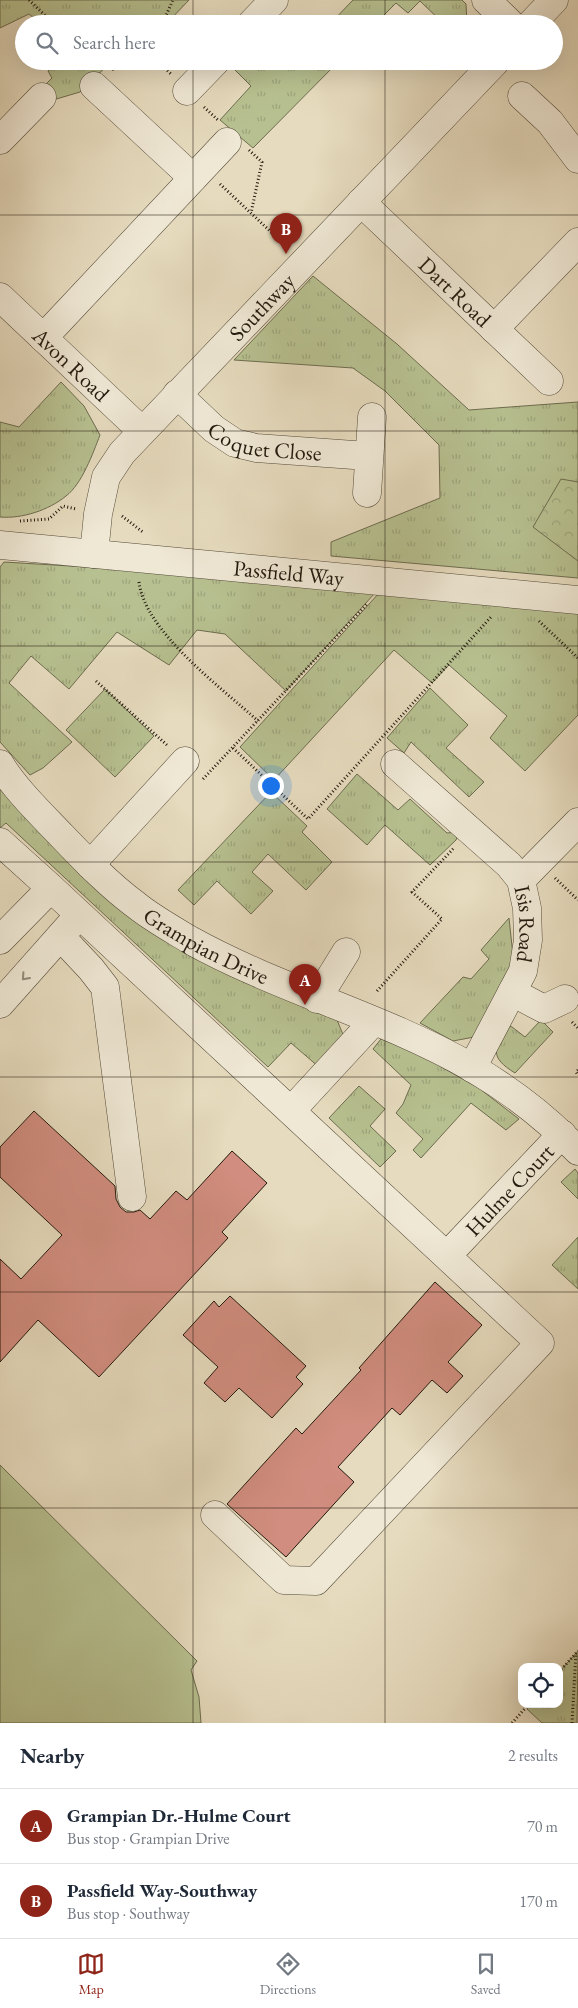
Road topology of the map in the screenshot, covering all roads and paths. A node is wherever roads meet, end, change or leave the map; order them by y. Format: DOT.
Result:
graph roads {
  1 [pos="29,0"];
  2 [pos="174,0"];
  3 [pos="274,0"];
  4 [pos="486,0"];
  5 [pos="554,0"];
  6 [pos="45,15"];
  7 [pos="166,15"];
  8 [pos="260,15"];
  9 [pos="502,15"];
  10 [pos="540,15"];
  11 [pos="208,70"];
  12 [pos="487,70"];
  13 [pos="94,86"];
  14 [pos="188,91"];
  15 [pos="522,96"];
  16 [pos="42,97"];
  17 [pos="0,140"];
  18 [pos="227,142"];
  19 [pos="575,157"];
  20 [pos="198,173"];
  21 [pos="362,202"];
  22 [pos="578,242"];
  23 [pos="293,252"];
  24 [pos="0,297"];
  25 [pos="494,329"];
  26 [pos="43,338"];
  27 [pos="549,381"];
  28 [pos="177,394"];
  29 [pos="372,417"];
  30 [pos="142,431"];
  31 [pos="368,456"];
  32 [pos="367,494"];
  33 [pos="63,506"];
  34 [pos="19,521"];
  35 [pos="0,545"];
  36 [pos="94,554"];
  37 [pos="139,582"];
  38 [pos="578,600"];
  39 [pos="366,604"];
  40 [pos="492,616"];
  41 [pos="538,621"];
  42 [pos="578,658"];
  43 [pos="96,680"];
  44 [pos="258,721"];
  45 [pos="233,748"];
  46 [pos="184,761"];
  47 [pos="0,764"];
  48 [pos="395,764"];
  49 [pos="578,822"];
  50 [pos="470,831"];
  51 [pos="0,842"];
  52 [pos="90,864"];
  53 [pos="529,871"];
  54 [pos="51,888"];
  55 [pos="578,900"];
  56 [pos="80,914"];
  57 [pos="61,937"];
  58 [pos="0,940"];
  59 [pos="346,952"];
  60 [pos="377,991"];
  61 [pos="512,992"];
  62 [pos="317,999"];
  63 [pos="565,999"];
  64 [pos="0,1004"];
  65 [pos="373,1022"];
  66 [pos="472,1068"];
  67 [pos="578,1070"];
  68 [pos="578,1075"];
  69 [pos="301,1100"];
  70 [pos="570,1142"];
  71 [pos="132,1197"];
  72 [pos="457,1245"];
  73 [pos="215,1515"];
  74 [pos="577,1652"];
  75 [pos="563,1668"];
  76 [pos="525,1708"];
  77 [pos="512,1723"];
  78 [pos="572,1723"];
  1 -- 6 [label="path"];
  2 -- 7 [label="path"];
  3 -- 8 [label="street"];
  4 -- 9 [label="street"];
  5 -- 10 [label="street"];
  11 -- 14 [label="street"];
  12 -- 21 [label="street, Southway"];
  13 -- 20 [label="street"];
  15 -- 19 [label="street"];
  16 -- 17 [label="street"];
  18 -- 20 [label="street"];
  20 -- 23 [label="path"];
  20 -- 26 [label="street"];
  21 -- 25 [label="street, Dart Road"];
  21 -- 28 [label="street, Southway"];
  22 -- 25 [label="street"];
  24 -- 26 [label="street, Avon Road"];
  25 -- 27 [label="street, Dart Road"];
  26 -- 30 [label="street, Avon Road"];
  28 -- 30 [label="street, Southway"];
  28 -- 31 [label="street, Coquet Close"];
  29 -- 31 [label="street"];
  30 -- 36 [label="street, Southway"];
  31 -- 32 [label="street"];
  33 -- 34 [label="path"];
  35 -- 36 [label="street, Passfield Way"];
  36 -- 38 [label="street, Passfield Way"];
  37 -- 44 [label="path"];
  39 -- 44 [label="path"];
  40 -- 45 [label="path"];
  41 -- 42 [label="path"];
  43 -- 46 [label="path"];
  44 -- 45 [label="path"];
  45 -- 46 [label="path"];
  46 -- 52 [label="street"];
  47 -- 52 [label="street, Grampian Drive"];
  48 -- 50 [label="street, Isis Road"];
  49 -- 53 [label="street"];
  50 -- 53 [label="street, Isis Road"];
  50 -- 60 [label="path"];
  51 -- 54 [label="street"];
  52 -- 62 [label="street, Grampian Drive"];
  53 -- 55 [label="path"];
  53 -- 61 [label="street, Isis Road"];
  54 -- 56 [label="street"];
  54 -- 58 [label="street"];
  56 -- 57 [label="street"];
  56 -- 73 [label="street"];
  57 -- 64 [label="street, one-way"];
  57 -- 71 [label="street"];
  59 -- 62 [label="street"];
  61 -- 63 [label="street"];
  61 -- 66 [label="street, Isis Road"];
  62 -- 65 [label="street, Grampian Drive"];
  65 -- 66 [label="street, Grampian Drive"];
  65 -- 69 [label="street"];
  66 -- 70 [label="street, Grampian Drive"];
  67 -- 68 [label="path"];
  70 -- 72 [label="street, Hulme Court"];
  74 -- 75 [label="path"];
  74 -- 78 [label="path"];
  76 -- 77 [label="path"];
}
